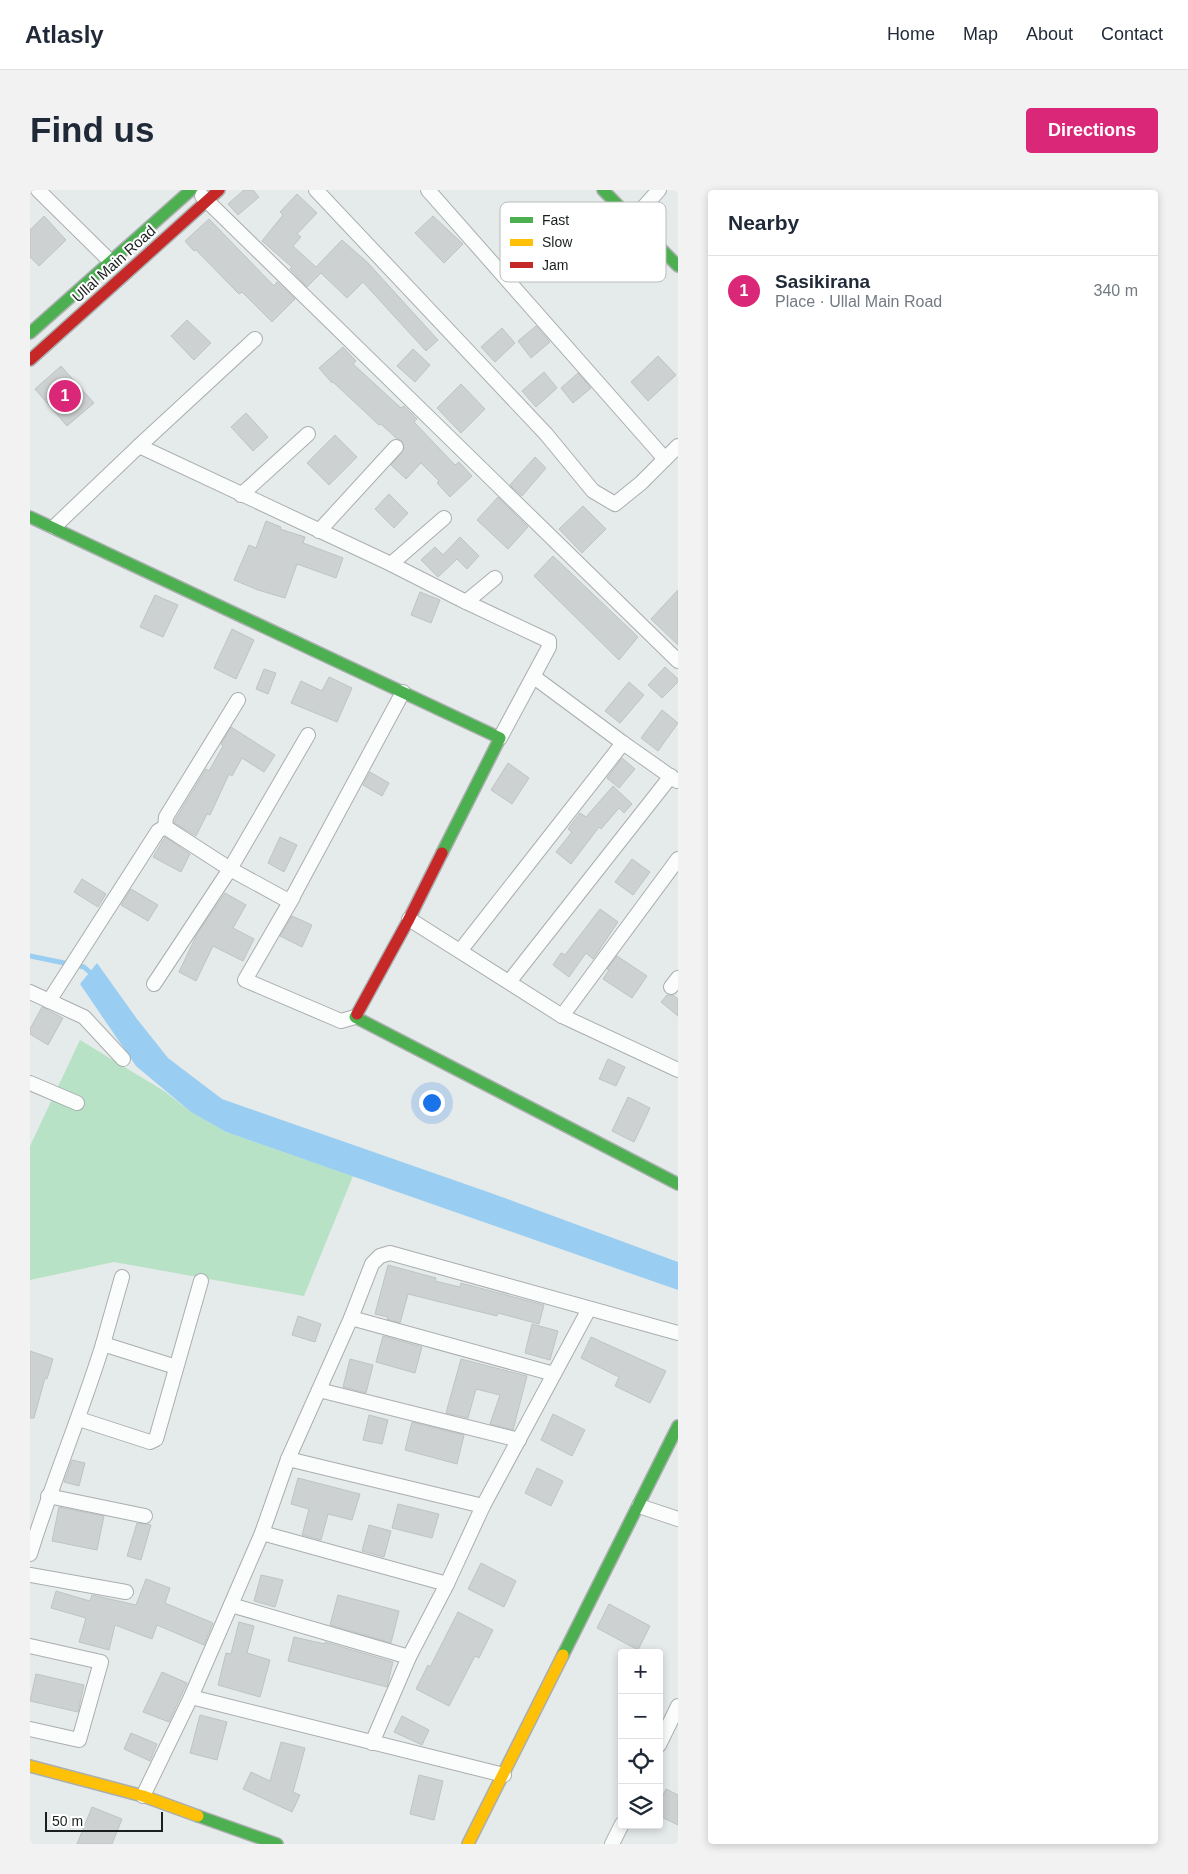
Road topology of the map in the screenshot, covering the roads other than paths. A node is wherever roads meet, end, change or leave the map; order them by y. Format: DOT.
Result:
graph roads {
  1 [pos="38,190"];
  2 [pos="191,190"];
  3 [pos="196,190"];
  4 [pos="219,190"];
  5 [pos="316,190"];
  6 [pos="428,190"];
  7 [pos="603,190"];
  8 [pos="660,190"];
  9 [pos="207,201"];
  10 [pos="615,202"];
  11 [pos="649,202"];
  12 [pos="666,254"];
  13 [pos="110,261"];
  14 [pos="678,266"];
  15 [pos="500,272"];
  16 [pos="509,282"];
  17 [pos="30,333"];
  18 [pos="254,339"];
  19 [pos="30,360"];
  20 [pos="308,434"];
  21 [pos="139,446"];
  22 [pos="678,446"];
  23 [pos="396,447"];
  24 [pos="665,459"];
  25 [pos="241,494"];
  26 [pos="30,517"];
  27 [pos="444,518"];
  28 [pos="54,527"];
  29 [pos="319,531"];
  30 [pos="391,564"];
  31 [pos="495,578"];
  32 [pos="466,602"];
  33 [pos="678,660"];
  34 [pos="534,677"];
  35 [pos="403,692"];
  36 [pos="238,700"];
  37 [pos="308,735"];
  38 [pos="500,738"];
  39 [pos="623,743"];
  40 [pos="674,779"];
  41 [pos="165,827"];
  42 [pos="678,859"];
  43 [pos="230,869"];
  44 [pos="293,897"];
  45 [pos="409,919"];
  46 [pos="460,951"];
  47 [pos="509,982"];
  48 [pos="154,984"];
  49 [pos="30,992"];
  50 [pos="49,1000"];
  51 [pos="562,1016"];
  52 [pos="355,1017"];
  53 [pos="123,1059"];
  54 [pos="678,1070"];
  55 [pos="30,1083"];
  56 [pos="77,1103"];
  57 [pos="678,1184"];
  58 [pos="122,1277"];
  59 [pos="201,1280"];
  60 [pos="589,1309"];
  61 [pos="351,1318"];
  62 [pos="678,1333"];
  63 [pos="103,1344"];
  64 [pos="176,1368"];
  65 [pos="554,1374"];
  66 [pos="319,1390"];
  67 [pos="79,1419"];
  68 [pos="676,1434"];
  69 [pos="519,1440"];
  70 [pos="288,1459"];
  71 [pos="48,1496"];
  72 [pos="483,1506"];
  73 [pos="638,1506"];
  74 [pos="144,1516"];
  75 [pos="678,1519"];
  76 [pos="262,1532"];
  77 [pos="30,1554"];
  78 [pos="30,1575"];
  79 [pos="447,1584"];
  80 [pos="126,1592"];
  81 [pos="231,1605"];
  82 [pos="30,1646"];
  83 [pos="409,1656"];
  84 [pos="191,1697"];
  85 [pos="678,1706"];
  86 [pos="30,1729"];
  87 [pos="662,1739"];
  88 [pos="372,1743"];
  89 [pos="30,1766"];
  90 [pos="504,1775"];
  91 [pos="142,1796"];
  92 [pos="620,1829"];
  93 [pos="275,1844"];
  94 [pos="468,1844"];
  95 [pos="612,1844"];
  1 -- 13 [label="street"];
  2 -- 13 [label="street, Ullal Main Road"];
  3 -- 9 [label="street"];
  4 -- 9 [label="street, Ullal Main Road"];
  5 -- 24 [label="street"];
  6 -- 15 [label="street"];
  7 -- 10 [label="street"];
  8 -- 11 [label="street"];
  9 -- 19 [label="street, Ullal Main Road"];
  9 -- 33 [label="street"];
  12 -- 14 [label="street"];
  13 -- 17 [label="street, Ullal Main Road"];
  16 -- 24 [label="street"];
  18 -- 21 [label="street"];
  20 -- 25 [label="street"];
  21 -- 25 [label="street"];
  21 -- 28 [label="street"];
  22 -- 24 [label="street"];
  23 -- 29 [label="street"];
  25 -- 29 [label="street"];
  26 -- 28 [label="street"];
  27 -- 30 [label="street"];
  28 -- 35 [label="street"];
  29 -- 30 [label="street"];
  30 -- 32 [label="street"];
  31 -- 32 [label="street"];
  32 -- 34 [label="street"];
  34 -- 38 [label="street"];
  34 -- 39 [label="street"];
  35 -- 38 [label="street"];
  35 -- 44 [label="street"];
  36 -- 41 [label="street"];
  37 -- 43 [label="street"];
  38 -- 45 [label="street"];
  39 -- 40 [label="street"];
  39 -- 46 [label="street"];
  40 -- 47 [label="street"];
  41 -- 43 [label="street"];
  41 -- 50 [label="street"];
  42 -- 51 [label="street"];
  43 -- 44 [label="street"];
  43 -- 48 [label="street"];
  44 -- 52 [label="street"];
  45 -- 46 [label="street"];
  45 -- 52 [label="street"];
  46 -- 47 [label="street"];
  47 -- 51 [label="street"];
  49 -- 50 [label="street"];
  50 -- 53 [label="street"];
  51 -- 54 [label="street"];
  52 -- 57 [label="street"];
  55 -- 56 [label="street"];
  58 -- 63 [label="street"];
  59 -- 64 [label="street"];
  60 -- 61 [label="street"];
  60 -- 62 [label="street"];
  60 -- 65 [label="street"];
  61 -- 65 [label="street"];
  61 -- 66 [label="street"];
  63 -- 64 [label="street"];
  63 -- 67 [label="street"];
  64 -- 67 [label="street"];
  65 -- 69 [label="street"];
  66 -- 69 [label="street"];
  66 -- 70 [label="street"];
  67 -- 71 [label="street"];
  68 -- 73 [label="street"];
  69 -- 72 [label="street"];
  70 -- 72 [label="street"];
  70 -- 76 [label="street"];
  71 -- 74 [label="street"];
  71 -- 77 [label="street"];
  72 -- 79 [label="street"];
  73 -- 75 [label="street"];
  73 -- 90 [label="street"];
  76 -- 79 [label="street"];
  76 -- 81 [label="street"];
  78 -- 80 [label="street"];
  79 -- 83 [label="street"];
  81 -- 83 [label="street"];
  81 -- 84 [label="street"];
  82 -- 86 [label="street"];
  83 -- 88 [label="street"];
  84 -- 88 [label="street"];
  84 -- 91 [label="street"];
  85 -- 87 [label="street"];
  88 -- 90 [label="street"];
  89 -- 91 [label="street"];
  90 -- 94 [label="street"];
  91 -- 93 [label="street"];
  92 -- 95 [label="street"];
}
